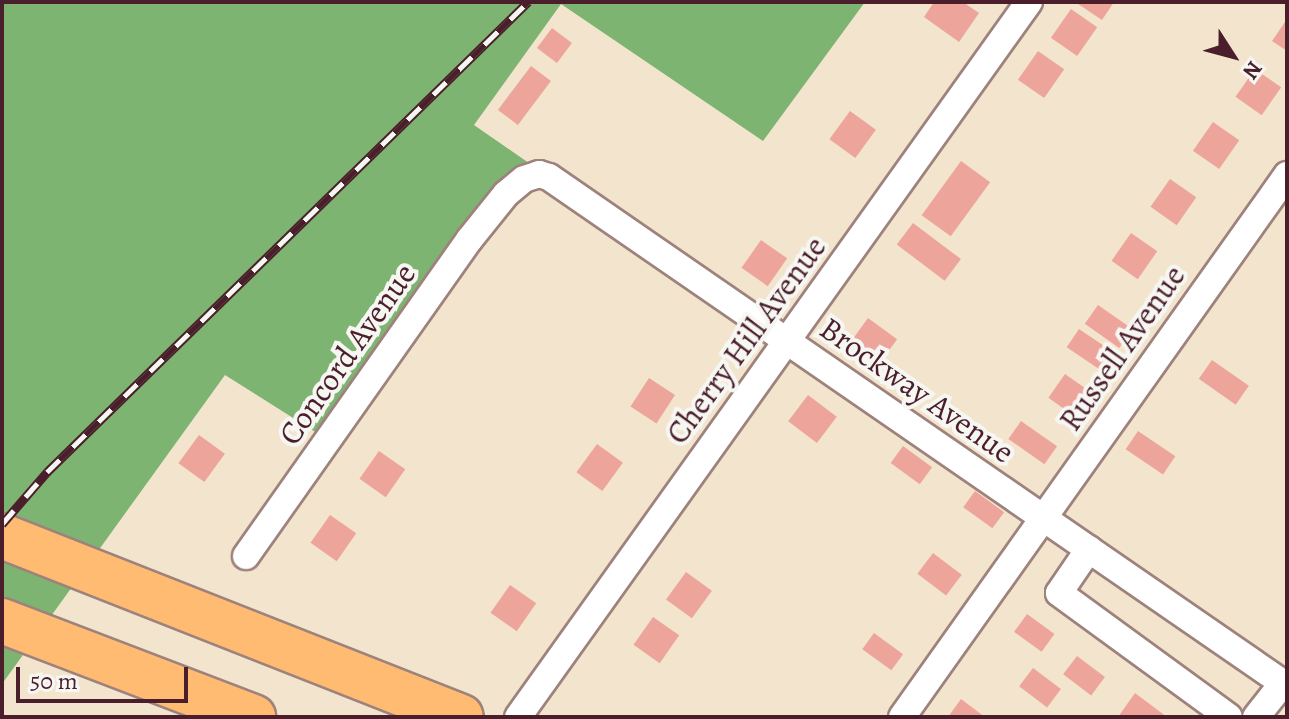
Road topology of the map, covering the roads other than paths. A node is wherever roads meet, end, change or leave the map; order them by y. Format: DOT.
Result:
graph roads {
  1 [pos="1029,2"];
  2 [pos="1287,175"];
  3 [pos="506,194"];
  4 [pos="787,341"];
  5 [pos="1043,518"];
  6 [pos="2,536"];
  7 [pos="1089,549"];
  8 [pos="246,556"];
  9 [pos="14,625"];
  10 [pos="1285,685"];
  11 [pos="455,714"];
  12 [pos="253,717"];
  13 [pos="518,717"];
  14 [pos="902,717"];
  15 [pos="1229,717"];
  16 [pos="1256,717"];
  1 -- 4 [label="street, Cherry Hill Avenue"];
  2 -- 5 [label="street, Russell Avenue"];
  3 -- 4 [label="street, Brockway Avenue"];
  3 -- 8 [label="street, Concord Avenue"];
  4 -- 5 [label="street, Brockway Avenue"];
  4 -- 13 [label="street, Cherry Hill Avenue"];
  5 -- 7 [label="street, Brockway Avenue"];
  5 -- 14 [label="street, Russell Avenue"];
  6 -- 11 [label="highway"];
  7 -- 10 [label="street, Brockway Avenue"];
  7 -- 15 [label="street"];
  9 -- 12 [label="highway"];
  10 -- 16 [label="street"];
}
